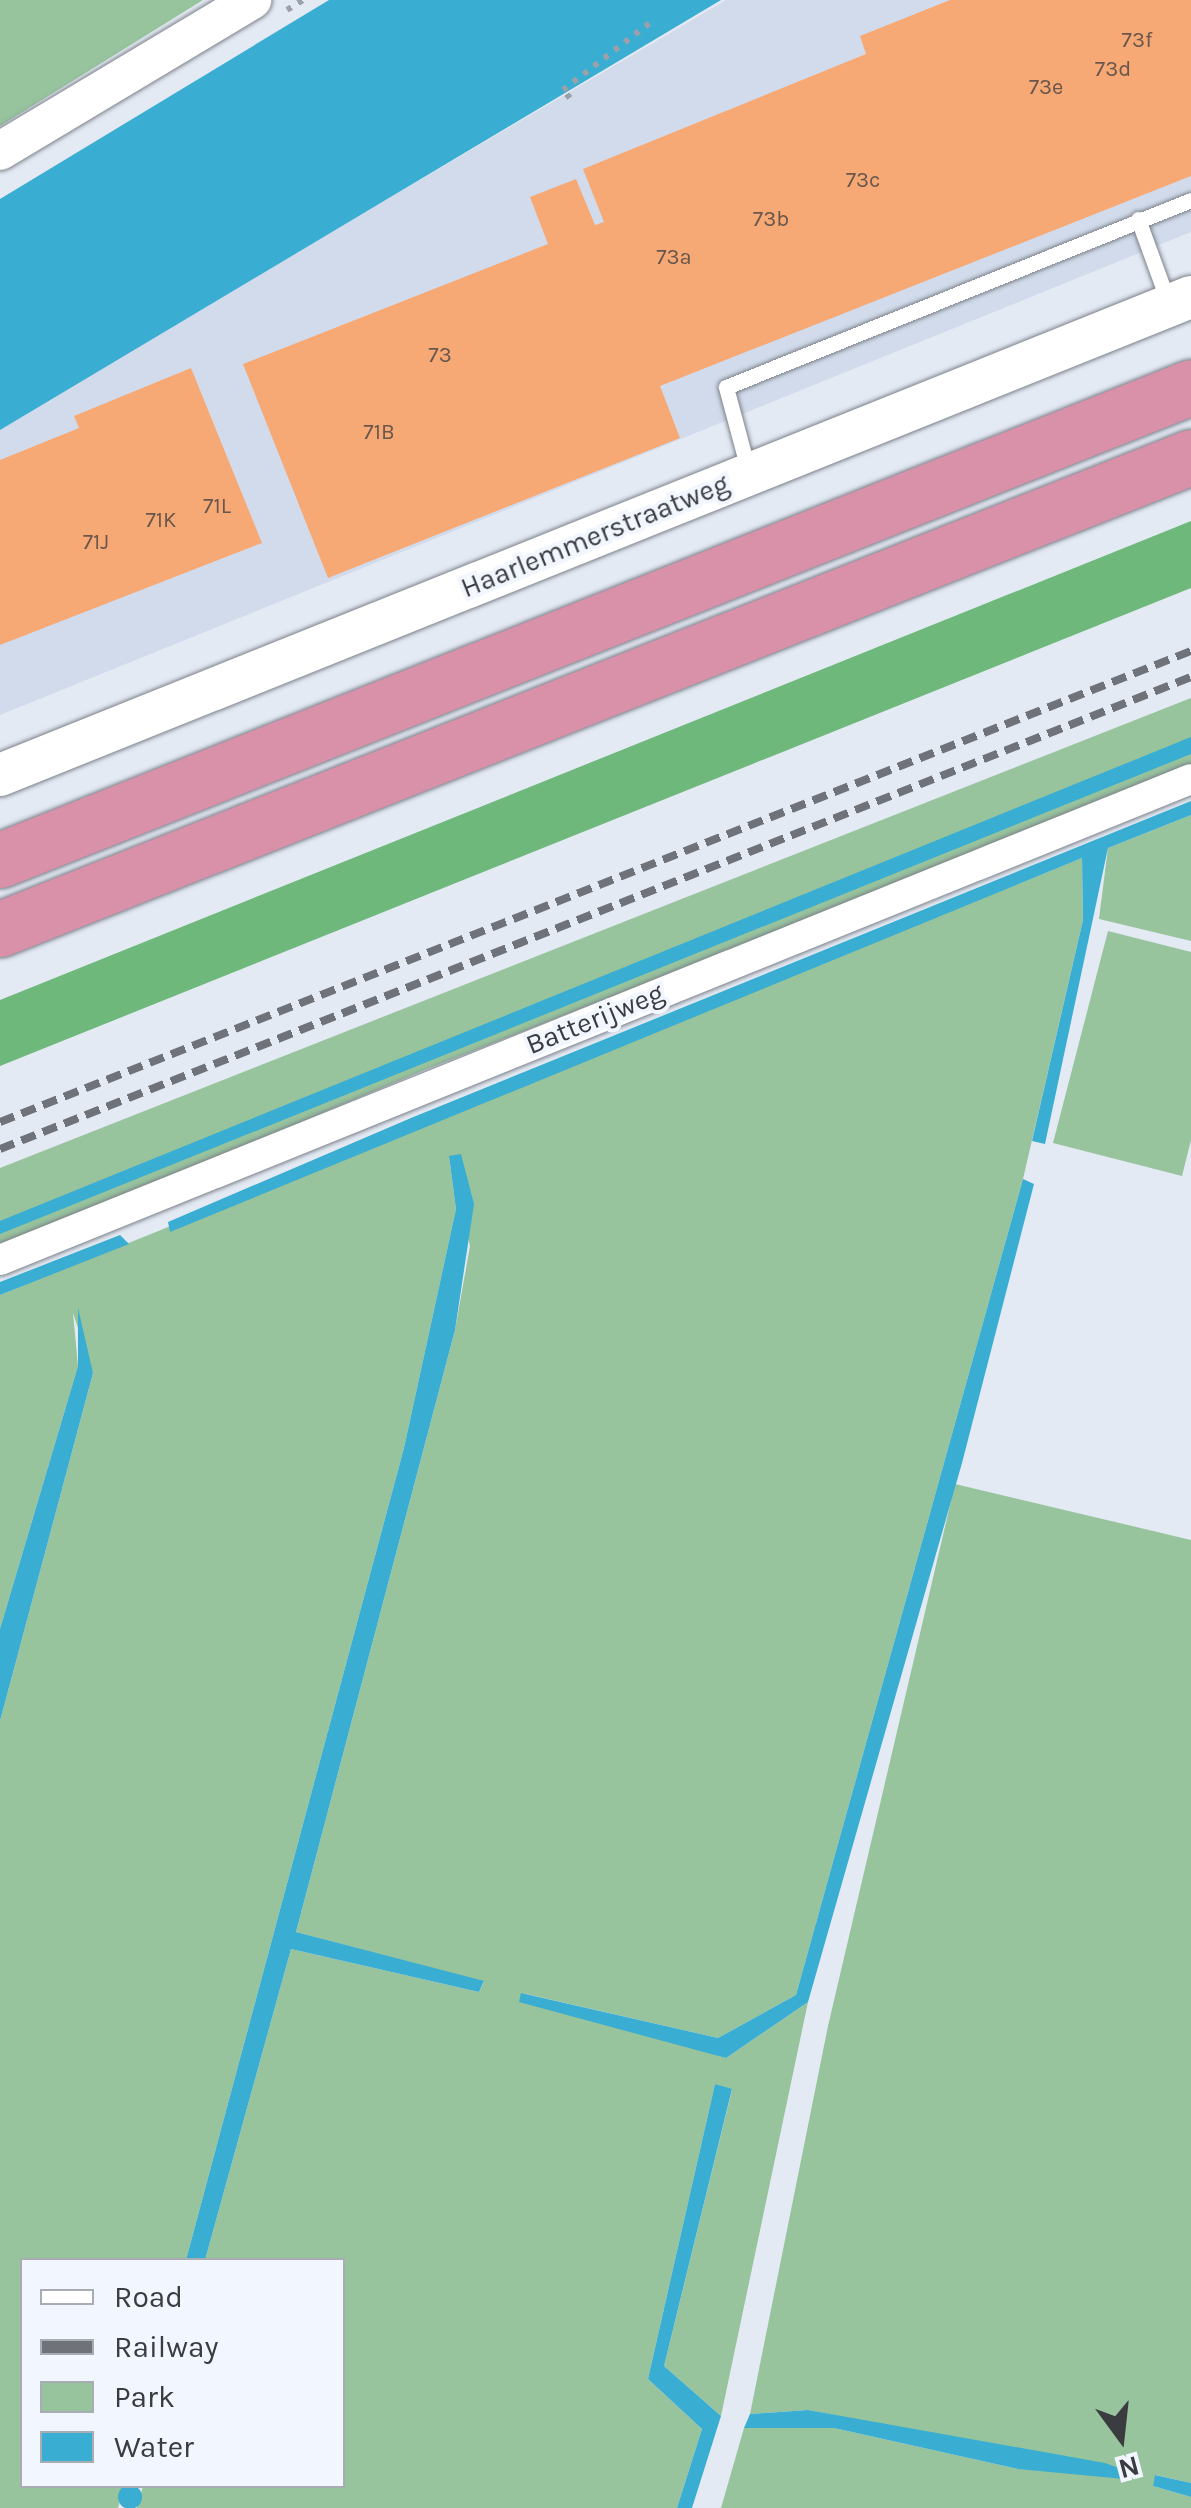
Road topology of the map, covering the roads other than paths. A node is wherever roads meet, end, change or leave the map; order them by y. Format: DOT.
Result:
graph roads {
  1 [pos="252,0"];
  2 [pos="0,151"];
  3 [pos="1191,200"];
  4 [pos="1138,219"];
  5 [pos="1180,301"];
  6 [pos="1191,387"];
  7 [pos="1191,456"];
  8 [pos="749,474"];
  9 [pos="0,774"];
  10 [pos="1191,779"];
  11 [pos="0,860"];
  12 [pos="0,929"];
  13 [pos="0,1260"];
  1 -- 2 [label="street"];
  3 -- 4 [label="lane"];
  4 -- 5 [label="lane"];
  4 -- 8 [label="lane"];
  5 -- 8 [label="main road, Haarlemmerstraatweg"];
  6 -- 11 [label="highway"];
  7 -- 12 [label="highway"];
  8 -- 9 [label="main road, Haarlemmerstraatweg"];
  10 -- 13 [label="street, Batterijweg"];
}
